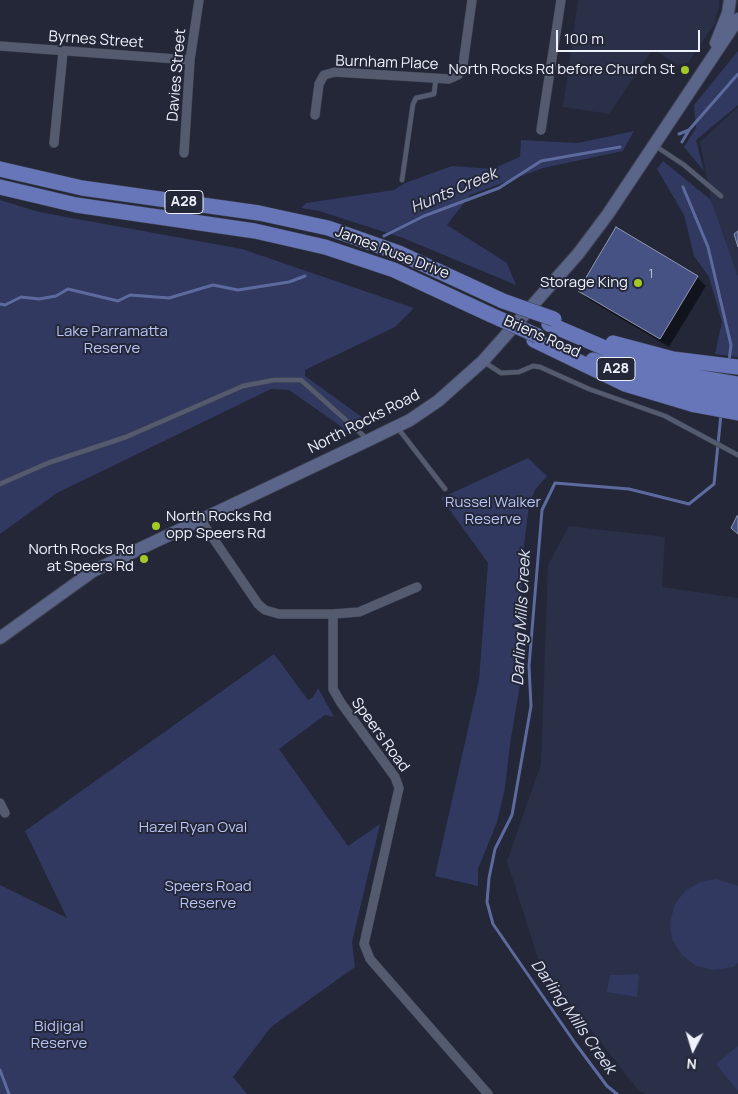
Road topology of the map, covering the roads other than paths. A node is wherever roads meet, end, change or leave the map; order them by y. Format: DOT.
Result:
graph roads {
  1 [pos="199,0"];
  2 [pos="472,0"];
  3 [pos="561,0"];
  4 [pos="730,0"];
  5 [pos="738,19"];
  6 [pos="738,36"];
  7 [pos="0,46"];
  8 [pos="63,52"];
  9 [pos="190,60"];
  10 [pos="710,60"];
  11 [pos="436,78"];
  12 [pos="315,115"];
  13 [pos="541,130"];
  14 [pos="54,143"];
  15 [pos="653,144"];
  16 [pos="184,153"];
  17 [pos="0,169"];
  18 [pos="402,180"];
  19 [pos="0,187"];
  20 [pos="721,196"];
  21 [pos="491,315"];
  22 [pos="483,361"];
  23 [pos="738,367"];
  24 [pos="738,384"];
  25 [pos="698,385"];
  26 [pos="738,398"];
  27 [pos="738,413"];
  28 [pos="397,426"];
  29 [pos="369,440"];
  30 [pos="736,453"];
  31 [pos="0,484"];
  32 [pos="445,489"];
  33 [pos="200,520"];
  34 [pos="417,587"];
  35 [pos="334,614"];
  36 [pos="0,638"];
  37 [pos="0,803"];
  38 [pos="5,813"];
  39 [pos="488,1094"];
  1 -- 9 [label="street, Davies Street"];
  2 -- 11 [label="street, Burnham Place"];
  3 -- 13 [label="street"];
  4 -- 10 [label="main road, North Rocks Road"];
  5 -- 10 [label="main road, North Rocks Road"];
  6 -- 10 [label="main road"];
  7 -- 8 [label="street, Byrnes Street"];
  8 -- 9 [label="street, Byrnes Street"];
  8 -- 14 [label="street"];
  9 -- 16 [label="street, Davies Street"];
  10 -- 15 [label="main road, North Rocks Road"];
  11 -- 12 [label="street, Burnham Place"];
  11 -- 18 [label="lane"];
  15 -- 20 [label="lane"];
  15 -- 22 [label="main road, North Rocks Road"];
  17 -- 25 [label="highway, James Ruse Drive / A28, bridge"];
  19 -- 21 [label="highway, James Ruse Drive / A28"];
  21 -- 25 [label="highway, Briens Road / A28, bridge"];
  22 -- 28 [label="main road, North Rocks Road"];
  22 -- 30 [label="lane"];
  23 -- 25 [label="highway"];
  24 -- 25 [label="highway, James Ruse Drive / A28"];
  25 -- 26 [label="highway, Briens Road / A28"];
  25 -- 27 [label="highway"];
  28 -- 29 [label="main road, North Rocks Road"];
  28 -- 32 [label="lane"];
  29 -- 31 [label="lane"];
  29 -- 33 [label="main road, North Rocks Road"];
  33 -- 35 [label="street"];
  33 -- 36 [label="main road, North Rocks Road"];
  34 -- 35 [label="street"];
  35 -- 39 [label="street, Speers Road"];
  37 -- 38 [label="street"];
}
